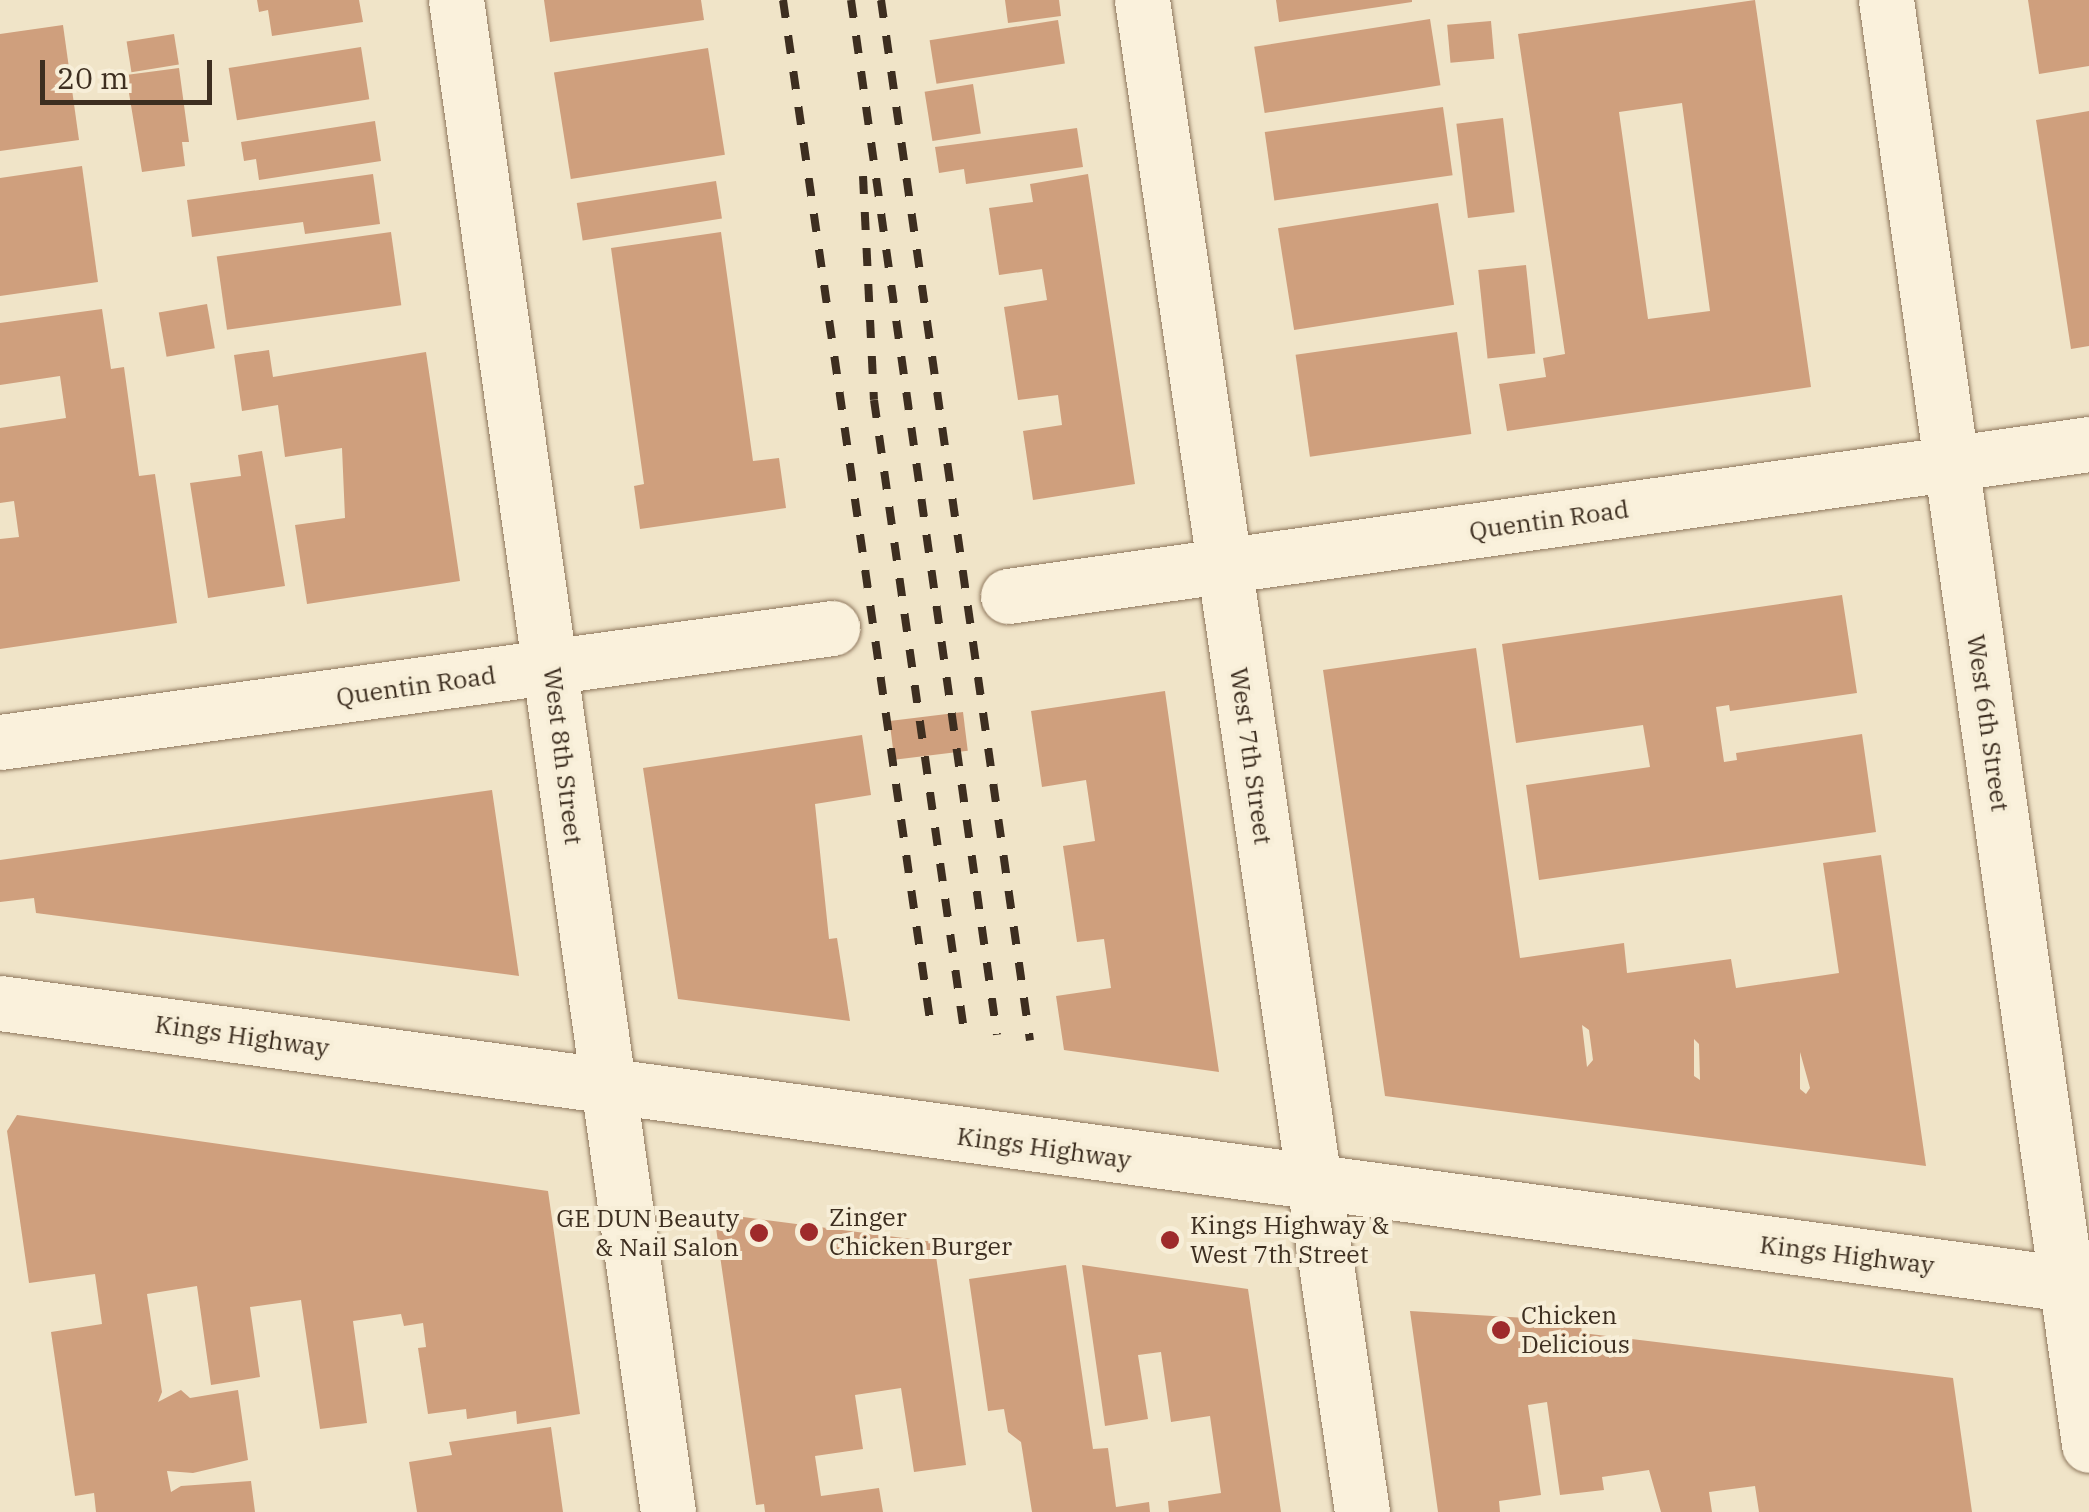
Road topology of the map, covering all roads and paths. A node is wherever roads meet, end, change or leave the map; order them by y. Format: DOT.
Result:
graph roads {
  1 [pos="456,0"];
  2 [pos="1142,0"];
  3 [pos="1886,0"];
  4 [pos="2089,444"];
  5 [pos="1954,463"];
  6 [pos="1225,566"];
  7 [pos="1008,596"];
  8 [pos="832,628"];
  9 [pos="552,668"];
  10 [pos="0,742"];
  11 [pos="0,1003"];
  12 [pos="605,1087"];
  13 [pos="1313,1186"];
  14 [pos="2077,1285"];
  15 [pos="2089,1446"];
  16 [pos="668,1512"];
  17 [pos="1362,1512"];
  1 -- 9 [label="street, West 8th Street"];
  2 -- 6 [label="street, West 7th Street"];
  3 -- 5 [label="street, West 6th Street"];
  4 -- 5 [label="street, Quentin Road"];
  5 -- 6 [label="street, Quentin Road"];
  5 -- 14 [label="street, West 6th Street"];
  6 -- 7 [label="street, Quentin Road"];
  6 -- 13 [label="street, West 7th Street"];
  8 -- 9 [label="street, Quentin Road"];
  9 -- 10 [label="street, Quentin Road"];
  9 -- 12 [label="street, West 8th Street"];
  11 -- 12 [label="street, Kings Highway"];
  12 -- 13 [label="street, Kings Highway"];
  12 -- 16 [label="street, West 8th Street"];
  13 -- 14 [label="street, Kings Highway"];
  13 -- 17 [label="street, West 7th Street"];
  14 -- 15 [label="street, West 6th Street"];
}
